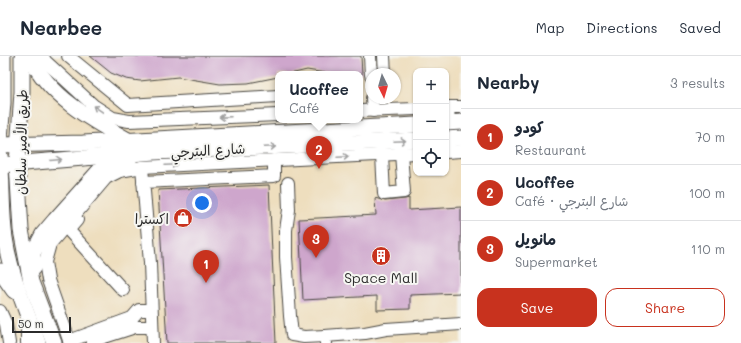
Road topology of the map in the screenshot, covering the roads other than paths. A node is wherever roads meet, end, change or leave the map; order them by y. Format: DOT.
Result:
graph roads {
  1 [pos="3,56"];
  2 [pos="22,56"];
  3 [pos="30,56"];
  4 [pos="43,56"];
  5 [pos="68,56"];
  6 [pos="370,56"];
  7 [pos="384,56"];
  8 [pos="371,68"];
  9 [pos="385,68"];
  10 [pos="275,96"];
  11 [pos="164,103"];
  12 [pos="372,104"];
  13 [pos="387,104"];
  14 [pos="449,107"];
  15 [pos="461,107"];
  16 [pos="413,108"];
  17 [pos="373,110"];
  18 [pos="363,111"];
  19 [pos="449,113"];
  20 [pos="275,114"];
  21 [pos="152,120"];
  22 [pos="452,123"];
  23 [pos="413,125"];
  24 [pos="461,138"];
  25 [pos="0,139"];
  26 [pos="449,139"];
  27 [pos="128,140"];
  28 [pos="413,140"];
  29 [pos="19,144"];
  30 [pos="0,145"];
  31 [pos="326,151"];
  32 [pos="461,151"];
  33 [pos="155,152"];
  34 [pos="449,152"];
  35 [pos="413,153"];
  36 [pos="401,154"];
  37 [pos="382,155"];
  38 [pos="0,160"];
  39 [pos="274,160"];
  40 [pos="17,164"];
  41 [pos="142,167"];
  42 [pos="143,182"];
  43 [pos="288,183"];
  44 [pos="90,196"];
  45 [pos="0,271"];
  46 [pos="123,290"];
  47 [pos="33,309"];
  48 [pos="151,310"];
  49 [pos="0,311"];
  50 [pos="461,324"];
  51 [pos="152,327"];
  52 [pos="326,339"];
  53 [pos="69,342"];
  54 [pos="9,343"];
  55 [pos="27,343"];
  56 [pos="38,343"];
  57 [pos="54,343"];
  58 [pos="87,343"];
  59 [pos="153,343"];
  1 -- 25 [label="main road, طريق الأمير سلطان"];
  2 -- 29 [label="main road, طريق الأمير سلطان"];
  3 -- 27 [label="main road"];
  21 -- 4 [label="street, one-way"];
  5 -- 11 [label="street"];
  6 -- 8 [label="street"];
  7 -- 9 [label="street"];
  10 -- 11 [label="street"];
  11 -- 21 [label="street"];
  12 -- 17 [label="street"];
  13 -- 16 [label="street"];
  13 -- 17 [label="street"];
  14 -- 15 [label="street"];
  17 -- 18 [label="street"];
  19 -- 22 [label="street"];
  20 -- 21 [label="street, one-way"];
  23 -- 27 [label="main road, شارع البترجي"];
  24 -- 26 [label="main road"];
  27 -- 29 [label="main road, شارع البترجي"];
  31 -- 28 [label="main road, شارع البترجي, one-way"];
  29 -- 30 [label="main road, شارع البترجي"];
  29 -- 40 [label="main road, طريق الأمير سلطان"];
  33 -- 31 [label="main road, شارع البترجي, one-way"];
  31 -- 37 [label="street, شارع البترجي, one-way"];
  31 -- 39 [label="street, شارع البترجي"];
  32 -- 34 [label="street"];
  40 -- 33 [label="main road, شارع البترجي, one-way"];
  33 -- 47 [label="main road"];
  35 -- 36 [label="street, شارع البترجي"];
  36 -- 37 [label="street, شارع البترجي"];
  36 -- 37 [label="street"];
  38 -- 40 [label="main road, شارع البترجي"];
  38 -- 47 [label="main road, طريق الأمير سلطان"];
  41 -- 39 [label="street, شارع البترجي, one-way"];
  39 -- 42 [label="street"];
  40 -- 47 [label="main road, طريق الأمير سلطان"];
  41 -- 42 [label="street"];
  41 -- 44 [label="street, شارع البترجي"];
  42 -- 48 [label="street"];
  43 -- 52 [label="street"];
  44 -- 46 [label="street"];
  44 -- 53 [label="street"];
  45 -- 47 [label="main road"];
  47 -- 55 [label="street"];
  47 -- 56 [label="main road, طريق الأمير سلطان"];
  47 -- 57 [label="main road, طريق الأمير سلطان"];
  48 -- 51 [label="street"];
  48 -- 53 [label="street"];
  49 -- 54 [label="street"];
  50 -- 52 [label="street"];
  51 -- 58 [label="street"];
  51 -- 59 [label="street"];
}
